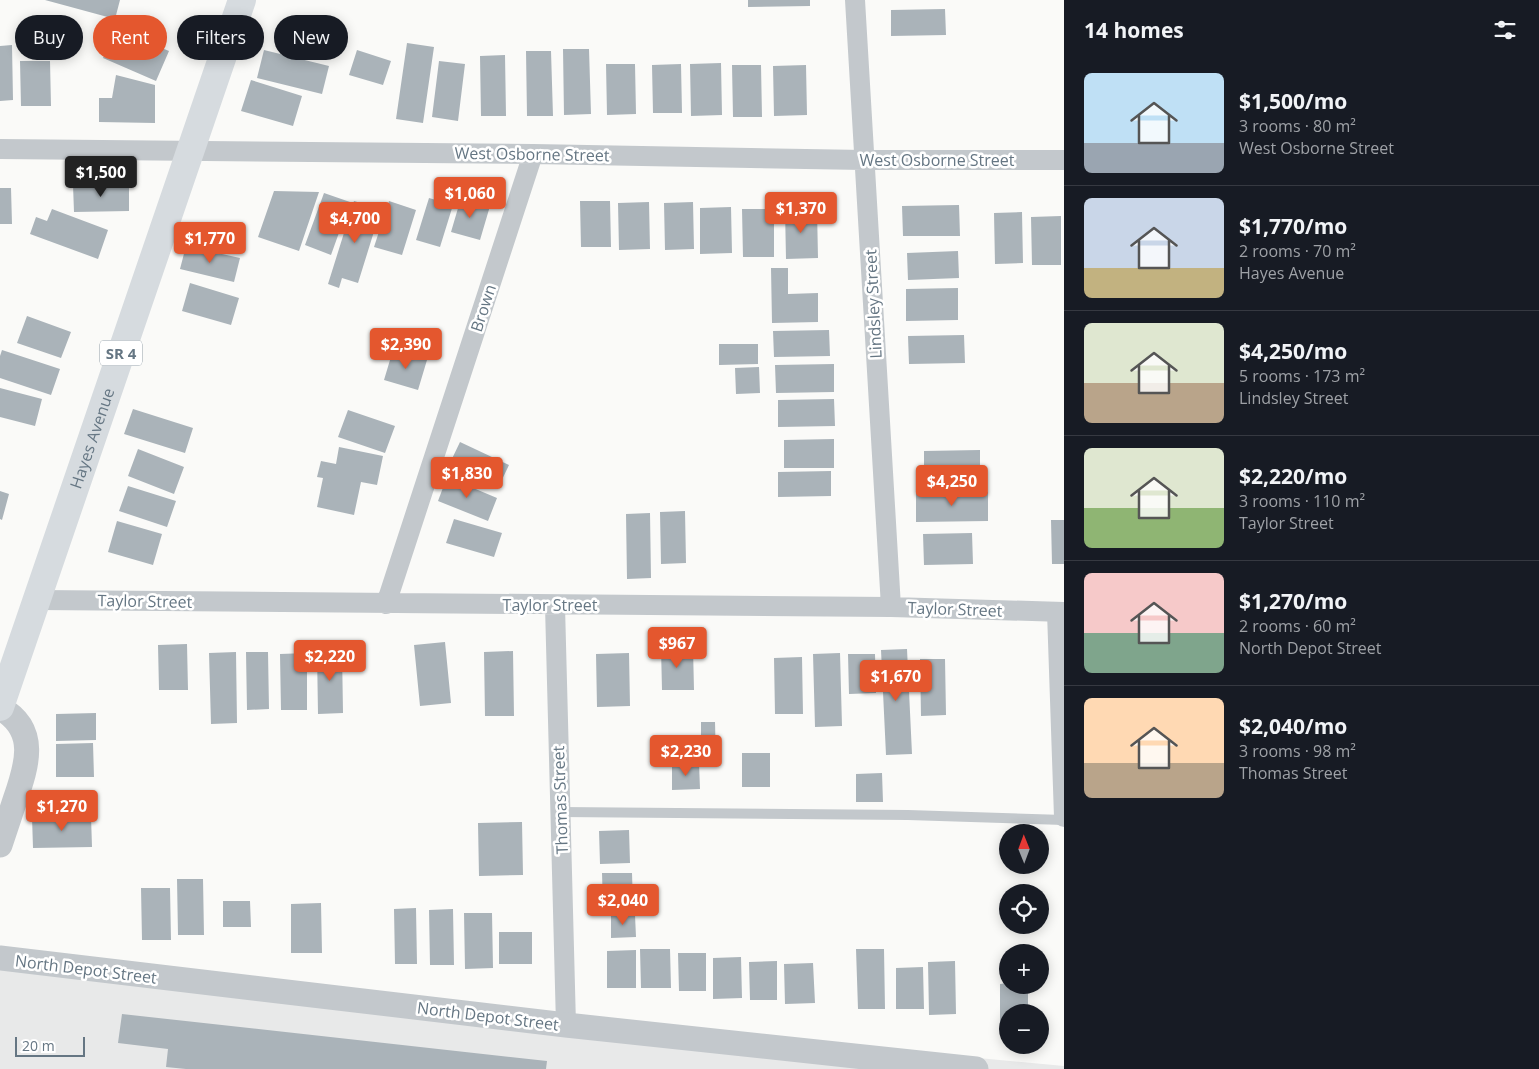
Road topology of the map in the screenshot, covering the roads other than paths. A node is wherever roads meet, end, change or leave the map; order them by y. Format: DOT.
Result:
graph roads {
  1 [pos="242,0"];
  2 [pos="855,0"];
  3 [pos="0,149"];
  4 [pos="190,150"];
  5 [pos="534,154"];
  6 [pos="864,160"];
  7 [pos="1064,160"];
  8 [pos="37,600"];
  9 [pos="386,604"];
  10 [pos="555,606"];
  11 [pos="891,607"];
  12 [pos="1060,612"];
  13 [pos="0,707"];
  14 [pos="561,812"];
  15 [pos="1064,818"];
  16 [pos="0,845"];
  17 [pos="0,958"];
  18 [pos="566,1025"];
  19 [pos="976,1069"];
  1 -- 4 [label="main road, Hayes Avenue / SR 4"];
  2 -- 6 [label="street, Lindsley Street"];
  3 -- 4 [label="street, West Osborne Street"];
  4 -- 5 [label="street, West Osborne Street"];
  4 -- 8 [label="main road, Hayes Avenue / SR 4"];
  5 -- 6 [label="street, West Osborne Street"];
  5 -- 9 [label="street, Brown"];
  6 -- 7 [label="street, West Osborne Street"];
  6 -- 11 [label="street, Lindsley Street"];
  8 -- 9 [label="street, Taylor Street"];
  8 -- 13 [label="main road, Hayes Avenue / SR 4"];
  9 -- 10 [label="street, Taylor Street"];
  10 -- 11 [label="street, Taylor Street"];
  10 -- 14 [label="street, Thomas Street"];
  11 -- 12 [label="street, Taylor Street"];
  12 -- 15 [label="street"];
  13 -- 16 [label="street"];
  14 -- 15 [label="lane"];
  14 -- 18 [label="street, Thomas Street"];
  17 -- 18 [label="street, North Depot Street"];
  18 -- 19 [label="street, North Depot Street"];
}
